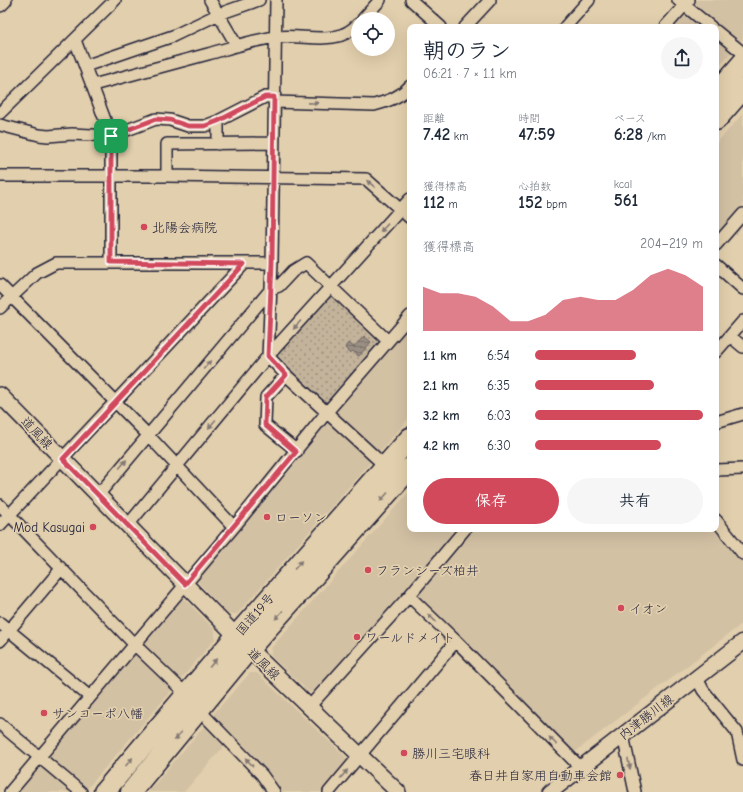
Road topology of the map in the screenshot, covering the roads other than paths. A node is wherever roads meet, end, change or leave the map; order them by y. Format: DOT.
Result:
graph roads {
  1 [pos="4,0"];
  2 [pos="115,0"];
  3 [pos="210,0"];
  4 [pos="259,0"];
  5 [pos="276,0"];
  6 [pos="380,0"];
  7 [pos="411,0"];
  8 [pos="490,0"];
  9 [pos="589,0"];
  10 [pos="684,2"];
  11 [pos="0,4"];
  12 [pos="369,12"];
  13 [pos="219,14"];
  14 [pos="438,24"];
  15 [pos="468,24"];
  16 [pos="568,24"];
  17 [pos="668,24"];
  18 [pos="708,24"];
  19 [pos="351,29"];
  20 [pos="719,33"];
  21 [pos="276,37"];
  22 [pos="75,40"];
  23 [pos="237,46"];
  24 [pos="743,53"];
  25 [pos="743,62"];
  26 [pos="84,66"];
  27 [pos="93,86"];
  28 [pos="407,89"];
  29 [pos="743,89"];
  30 [pos="719,90"];
  31 [pos="274,100"];
  32 [pos="0,113"];
  33 [pos="719,117"];
  34 [pos="218,121"];
  35 [pos="0,125"];
  36 [pos="111,136"];
  37 [pos="273,143"];
  38 [pos="218,144"];
  39 [pos="0,176"];
  40 [pos="167,176"];
  41 [pos="111,177"];
  42 [pos="273,177"];
  43 [pos="407,202"];
  44 [pos="401,209"];
  45 [pos="743,214"];
  46 [pos="407,215"];
  47 [pos="719,242"];
  48 [pos="111,262"];
  49 [pos="272,263"];
  50 [pos="244,264"];
  51 [pos="719,268"];
  52 [pos="0,285"];
  53 [pos="331,286"];
  54 [pos="271,289"];
  55 [pos="743,289"];
  56 [pos="12,296"];
  57 [pos="0,308"];
  58 [pos="407,319"];
  59 [pos="743,321"];
  60 [pos="730,336"];
  61 [pos="388,341"];
  62 [pos="743,347"];
  63 [pos="719,349"];
  64 [pos="268,356"];
  65 [pos="286,375"];
  66 [pos="0,395"];
  67 [pos="116,402"];
  68 [pos="327,412"];
  69 [pos="743,414"];
  70 [pos="719,421"];
  71 [pos="148,435"];
  72 [pos="407,441"];
  73 [pos="296,452"];
  74 [pos="63,459"];
  75 [pos="177,466"];
  76 [pos="385,466"];
  77 [pos="743,469"];
  78 [pos="719,470"];
  79 [pos="407,477"];
  80 [pos="98,494"];
  81 [pos="0,505"];
  82 [pos="10,515"];
  83 [pos="719,523"];
  84 [pos="0,525"];
  85 [pos="128,525"];
  86 [pos="234,527"];
  87 [pos="459,532"];
  88 [pos="739,540"];
  89 [pos="743,554"];
  90 [pos="61,568"];
  91 [pos="185,584"];
  92 [pos="409,596"];
  93 [pos="0,622"];
  94 [pos="9,630"];
  95 [pos="0,641"];
  96 [pos="456,641"];
  97 [pos="743,642"];
  98 [pos="242,643"];
  99 [pos="135,644"];
  100 [pos="697,678"];
  101 [pos="186,694"];
  102 [pos="90,697"];
  103 [pos="309,707"];
  104 [pos="199,710"];
  105 [pos="0,724"];
  106 [pos="740,731"];
  107 [pos="623,735"];
  108 [pos="359,755"];
  109 [pos="39,757"];
  110 [pos="743,760"];
  111 [pos="581,768"];
  112 [pos="10,792"];
  113 [pos="81,792"];
  114 [pos="104,792"];
  115 [pos="131,792"];
  116 [pos="274,792"];
  117 [pos="328,792"];
  118 [pos="398,792"];
  119 [pos="550,792"];
  120 [pos="635,792"];
  1 -- 11 [label="street"];
  2 -- 22 [label="street"];
  3 -- 13 [label="street"];
  4 -- 13 [label="street"];
  5 -- 21 [label="street"];
  6 -- 12 [label="street"];
  7 -- 14 [label="street"];
  8 -- 15 [label="street"];
  9 -- 16 [label="street"];
  10 -- 17 [label="street"];
  10 -- 18 [label="street"];
  13 -- 23 [label="street"];
  13 -- 26 [label="street"];
  19 -- 21 [label="street"];
  20 -- 24 [label="street"];
  21 -- 23 [label="street"];
  21 -- 31 [label="street"];
  22 -- 26 [label="street"];
  22 -- 32 [label="street"];
  23 -- 27 [label="street"];
  25 -- 30 [label="highway"];
  26 -- 27 [label="street"];
  27 -- 36 [label="street"];
  31 -- 28 [label="street, one-way"];
  29 -- 33 [label="highway"];
  31 -- 34 [label="street"];
  31 -- 37 [label="street"];
  34 -- 36 [label="street"];
  34 -- 38 [label="street"];
  35 -- 36 [label="street"];
  36 -- 41 [label="street"];
  37 -- 38 [label="street"];
  37 -- 42 [label="street"];
  38 -- 40 [label="street"];
  39 -- 41 [label="street"];
  40 -- 41 [label="street"];
  40 -- 42 [label="street"];
  41 -- 48 [label="street"];
  44 -- 42 [label="street, one-way"];
  42 -- 49 [label="street"];
  43 -- 44 [label="street"];
  44 -- 46 [label="street"];
  44 -- 53 [label="street, one-way"];
  45 -- 47 [label="street"];
  48 -- 50 [label="street"];
  48 -- 56 [label="street"];
  49 -- 50 [label="street"];
  49 -- 54 [label="street"];
  50 -- 67 [label="street"];
  51 -- 55 [label="street"];
  52 -- 56 [label="street"];
  53 -- 54 [label="street"];
  53 -- 61 [label="street"];
  53 -- 64 [label="street, one-way"];
  54 -- 64 [label="street"];
  71 -- 54 [label="street, one-way"];
  56 -- 57 [label="street"];
  56 -- 67 [label="street"];
  58 -- 61 [label="street"];
  59 -- 60 [label="street"];
  60 -- 62 [label="street"];
  60 -- 63 [label="street"];
  61 -- 68 [label="street"];
  64 -- 65 [label="street"];
  64 -- 75 [label="street, one-way"];
  65 -- 68 [label="street"];
  65 -- 73 [label="street"];
  66 -- 74 [label="street, 道風線"];
  67 -- 71 [label="street"];
  67 -- 74 [label="street"];
  68 -- 73 [label="street"];
  68 -- 76 [label="street"];
  69 -- 70 [label="street"];
  71 -- 75 [label="street"];
  80 -- 71 [label="street, one-way"];
  72 -- 76 [label="highway, 国道19号"];
  73 -- 86 [label="street"];
  74 -- 80 [label="street, 道風線"];
  74 -- 82 [label="street"];
  75 -- 85 [label="street"];
  75 -- 86 [label="street"];
  98 -- 76 [label="highway, 国道19号, one-way"];
  77 -- 78 [label="street"];
  79 -- 98 [label="highway, 国道19号, one-way"];
  80 -- 85 [label="street, 道風線"];
  81 -- 82 [label="street"];
  82 -- 84 [label="street"];
  82 -- 90 [label="street"];
  83 -- 88 [label="street"];
  85 -- 91 [label="street, 道風線"];
  86 -- 91 [label="street"];
  87 -- 92 [label="street"];
  88 -- 89 [label="street"];
  90 -- 94 [label="street"];
  90 -- 99 [label="street"];
  91 -- 98 [label="street, 道風線"];
  91 -- 99 [label="street"];
  96 -- 92 [label="street, one-way"];
  92 -- 103 [label="street"];
  93 -- 94 [label="street"];
  94 -- 95 [label="street"];
  94 -- 102 [label="street"];
  96 -- 108 [label="street"];
  111 -- 96 [label="street, one-way"];
  97 -- 100 [label="street, 内津勝川線"];
  101 -- 98 [label="highway, 国道19号, one-way"];
  98 -- 103 [label="street, 道風線"];
  98 -- 104 [label="highway, 国道19号"];
  99 -- 101 [label="street"];
  99 -- 102 [label="street"];
  100 -- 106 [label="street"];
  100 -- 107 [label="street, 内津勝川線"];
  114 -- 101 [label="highway, 国道19号, one-way"];
  102 -- 109 [label="street"];
  103 -- 108 [label="street, 道風線"];
  104 -- 115 [label="highway, 国道19号, one-way"];
  116 -- 104 [label="street, one-way"];
  105 -- 109 [label="street"];
  106 -- 110 [label="street"];
  107 -- 111 [label="street, 内津勝川線"];
  107 -- 120 [label="street, one-way"];
  117 -- 108 [label="street, one-way"];
  108 -- 118 [label="street, 道風線"];
  109 -- 112 [label="street"];
  109 -- 113 [label="street"];
  111 -- 119 [label="street, 内津勝川線"];
}
